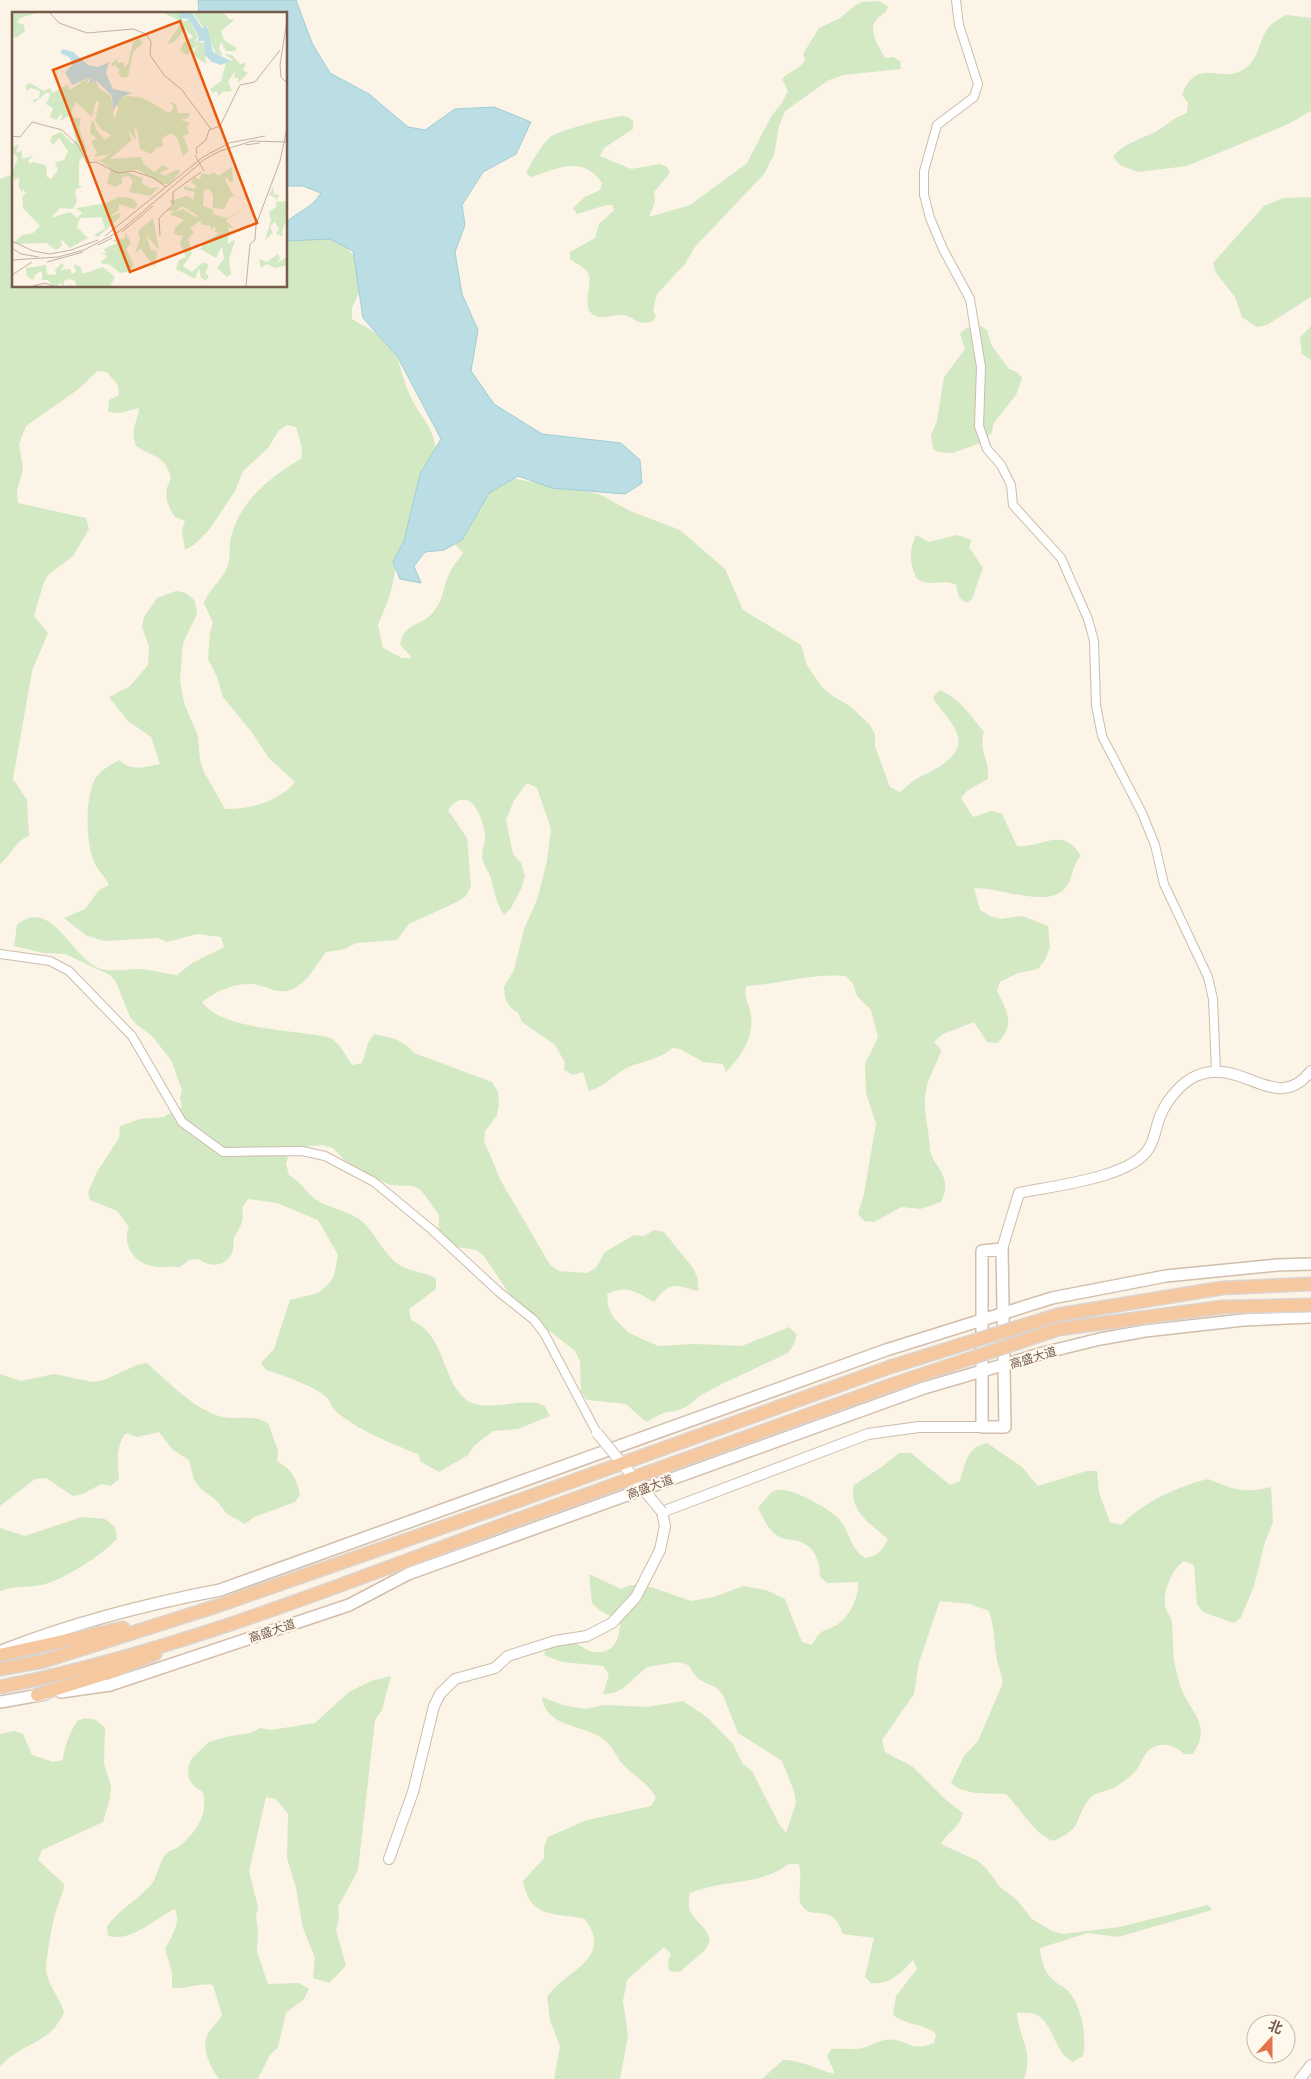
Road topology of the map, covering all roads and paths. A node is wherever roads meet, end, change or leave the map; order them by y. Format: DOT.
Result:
graph roads {
  1 [pos="956,0"];
  2 [pos="0,954"];
  3 [pos="1216,1070"];
  4 [pos="1311,1071"];
  5 [pos="1002,1250"];
  6 [pos="1311,1264"];
  7 [pos="1311,1284"];
  8 [pos="1311,1305"];
  9 [pos="1003,1314"];
  10 [pos="1311,1317"];
  11 [pos="982,1320"];
  12 [pos="1004,1367"];
  13 [pos="982,1373"];
  14 [pos="982,1427"];
  15 [pos="597,1433"];
  16 [pos="662,1512"];
  17 [pos="220,1605"];
  18 [pos="226,1626"];
  19 [pos="0,1653"];
  20 [pos="0,1670"];
  21 [pos="0,1687"];
  22 [pos="37,1695"];
  23 [pos="0,1702"];
  24 [pos="389,1860"];
  25 [pos="1311,2065"];
  26 [pos="1300,2079"];
  1 -- 3 [label="street"];
  2 -- 15 [label="street"];
  3 -- 4 [label="street"];
  3 -- 5 [label="street"];
  5 -- 9 [label="main road"];
  5 -- 11 [label="main road"];
  6 -- 9 [label="main road"];
  7 -- 17 [label="highway, bridge"];
  8 -- 18 [label="highway, 高盛大道, bridge"];
  9 -- 11 [label="main road"];
  9 -- 12 [label="main road"];
  10 -- 12 [label="main road, 高盛大道"];
  11 -- 13 [label="main road"];
  11 -- 19 [label="main road"];
  12 -- 13 [label="main road, 高盛大道"];
  12 -- 14 [label="main road"];
  13 -- 14 [label="main road"];
  13 -- 22 [label="main road, 高盛大道"];
  14 -- 16 [label="street"];
  15 -- 16 [label="street, bridge"];
  16 -- 24 [label="street"];
  17 -- 19 [label="highway"];
  17 -- 20 [label="highway"];
  18 -- 21 [label="highway, 高盛大道"];
  18 -- 22 [label="highway"];
  22 -- 23 [label="main road, 高盛大道"];
  25 -- 26 [label="street"];
}
